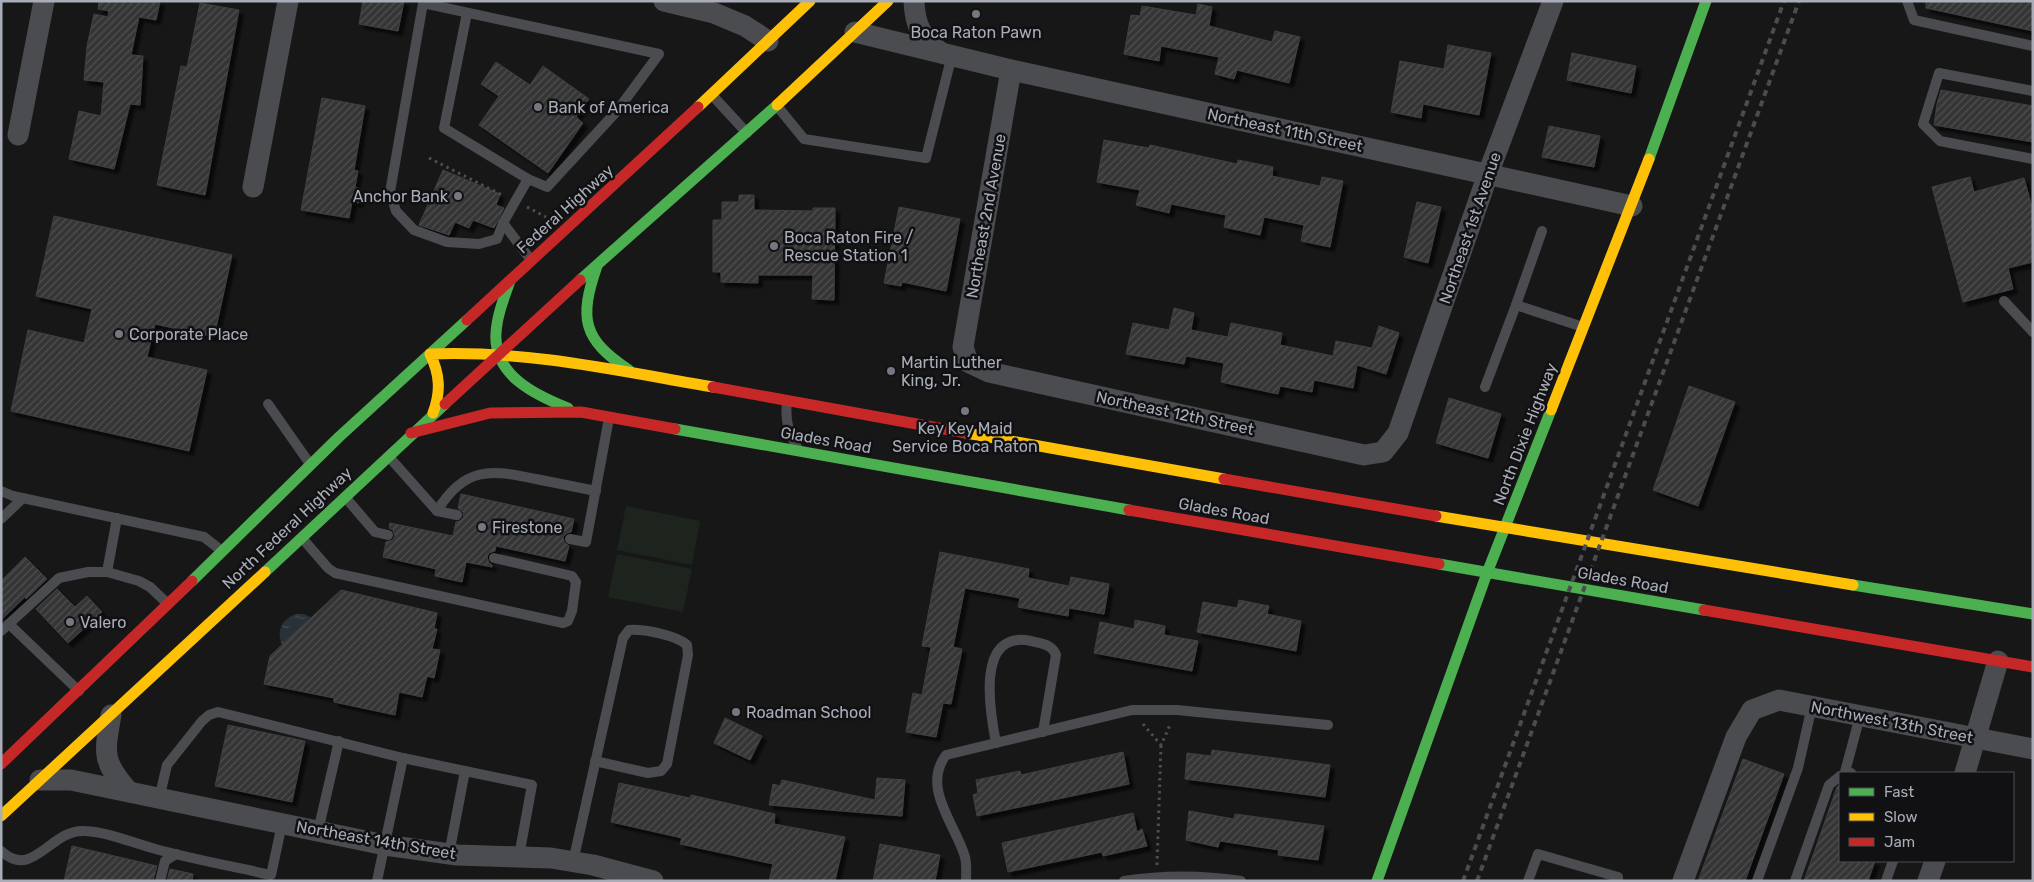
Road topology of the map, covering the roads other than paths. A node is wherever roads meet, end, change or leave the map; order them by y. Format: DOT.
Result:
graph roads {
  1 [pos="44,1"];
  2 [pos="288,1"];
  3 [pos="664,1"];
  4 [pos="810,1"];
  5 [pos="888,1"];
  6 [pos="914,1"];
  7 [pos="1553,1"];
  8 [pos="1706,1"];
  9 [pos="1908,1"];
  10 [pos="423,2"];
  11 [pos="467,13"];
  12 [pos="855,32"];
  13 [pos="768,42"];
  14 [pos="2033,46"];
  15 [pos="946,54"];
  16 [pos="1011,70"];
  17 [pos="2033,90"];
  18 [pos="712,95"];
  19 [pos="777,106"];
  20 [pos="747,134"];
  21 [pos="18,135"];
  22 [pos="2033,159"];
  23 [pos="1488,174"];
  24 [pos="528,179"];
  25 [pos="253,187"];
  26 [pos="1632,206"];
  27 [pos="503,223"];
  28 [pos="1542,231"];
  29 [pos="532,261"];
  30 [pos="598,266"];
  31 [pos="510,281"];
  32 [pos="2004,302"];
  33 [pos="1516,305"];
  34 [pos="1584,327"];
  35 [pos="2033,332"];
  36 [pos="430,354"];
  37 [pos="498,354"];
  38 [pos="968,362"];
  39 [pos="631,372"];
  40 [pos="1485,387"];
  41 [pos="787,400"];
  42 [pos="268,404"];
  43 [pos="581,412"];
  44 [pos="433,413"];
  45 [pos="609,417"];
  46 [pos="411,433"];
  47 [pos="339,437"];
  48 [pos="799,451"];
  49 [pos="1383,452"];
  50 [pos="388,455"];
  51 [pos="311,465"];
  52 [pos="1,491"];
  53 [pos="596,491"];
  54 [pos="344,496"];
  55 [pos="24,498"];
  56 [pos="437,511"];
  57 [pos="457,515"];
  58 [pos="117,518"];
  59 [pos="1,519"];
  60 [pos="1506,527"];
  61 [pos="388,535"];
  62 [pos="301,537"];
  63 [pos="570,539"];
  64 [pos="223,551"];
  65 [pos="494,558"];
  66 [pos="107,572"];
  67 [pos="1487,573"];
  68 [pos="168,604"];
  69 [pos="2033,614"];
  70 [pos="5,628"];
  71 [pos="1998,660"];
  72 [pos="2033,666"];
  73 [pos="83,691"];
  74 [pos="1812,706"];
  75 [pos="112,715"];
  76 [pos="1860,716"];
  77 [pos="88,717"];
  78 [pos="1328,725"];
  79 [pos="1042,732"];
  80 [pos="1976,738"];
  81 [pos="339,741"];
  82 [pos="83,742"];
  83 [pos="996,743"];
  84 [pos="2033,749"];
  85 [pos="403,758"];
  86 [pos="595,762"];
  87 [pos="1,764"];
  88 [pos="465,771"];
  89 [pos="1845,772"];
  90 [pos="1964,772"];
  91 [pos="1839,778"];
  92 [pos="40,780"];
  93 [pos="129,792"];
  94 [pos="159,799"];
  95 [pos="1,816"];
  96 [pos="282,824"];
  97 [pos="318,831"];
  98 [pos="384,845"];
  99 [pos="1,851"];
  100 [pos="176,854"];
  101 [pos="449,854"];
  102 [pos="519,856"];
  103 [pos="573,862"];
  104 [pos="1893,862"];
  105 [pos="1936,862"];
  106 [pos="255,876"];
  107 [pos="160,881"];
  108 [pos="377,881"];
  109 [pos="653,881"];
  110 [pos="966,881"];
  111 [pos="1124,881"];
  112 [pos="1241,881"];
  113 [pos="1377,881"];
  114 [pos="1528,881"];
  115 [pos="1618,881"];
  116 [pos="1683,881"];
  117 [pos="1757,881"];
  118 [pos="1795,881"];
  119 [pos="1886,881"];
  120 [pos="1928,881"];
  1 -- 21 [label="street"];
  2 -- 25 [label="street"];
  3 -- 13 [label="street"];
  4 -- 13 [label="main road, Federal Highway"];
  5 -- 12 [label="main road"];
  6 -- 15 [label="street, Northeast 11th Street"];
  7 -- 23 [label="street, Northeast 1st Avenue"];
  8 -- 26 [label="main road, North Dixie Highway"];
  9 -- 14 [label="lane"];
  10 -- 11 [label="lane"];
  10 -- 27 [label="lane"];
  11 -- 24 [label="lane"];
  11 -- 24 [label="lane"];
  12 -- 15 [label="street, Northeast 11th Street"];
  12 -- 19 [label="main road"];
  13 -- 18 [label="main road, Federal Highway"];
  15 -- 16 [label="street, Northeast 11th Street"];
  15 -- 19 [label="lane"];
  16 -- 23 [label="street, Northeast 11th Street"];
  16 -- 38 [label="street, Northeast 2nd Avenue"];
  17 -- 22 [label="lane"];
  18 -- 20 [label="lane"];
  18 -- 29 [label="main road, Federal Highway"];
  19 -- 20 [label="main road"];
  20 -- 30 [label="main road"];
  23 -- 26 [label="street, Northeast 11th Street"];
  23 -- 49 [label="street, Northeast 1st Avenue"];
  24 -- 27 [label="lane"];
  26 -- 34 [label="main road, North Dixie Highway"];
  27 -- 29 [label="lane"];
  28 -- 33 [label="lane"];
  29 -- 31 [label="main road, Federal Highway"];
  30 -- 37 [label="main road, North Federal Highway"];
  30 -- 39 [label="main road"];
  31 -- 36 [label="main road, Federal Highway"];
  31 -- 37 [label="main road"];
  32 -- 35 [label="lane"];
  33 -- 34 [label="lane"];
  33 -- 40 [label="lane"];
  34 -- 60 [label="main road, North Dixie Highway"];
  36 -- 37 [label="main road, Glades Road"];
  36 -- 44 [label="main road"];
  36 -- 47 [label="main road, Federal Highway"];
  37 -- 39 [label="main road, Glades Road"];
  37 -- 43 [label="main road"];
  37 -- 44 [label="main road, North Federal Highway"];
  38 -- 49 [label="street, Northeast 12th Street"];
  39 -- 41 [label="main road, Glades Road"];
  41 -- 48 [label="lane"];
  41 -- 60 [label="main road, Glades Road"];
  42 -- 51 [label="lane"];
  43 -- 45 [label="main road, Glades Road"];
  43 -- 46 [label="main road, Glades Road"];
  44 -- 46 [label="main road, North Federal Highway"];
  45 -- 48 [label="main road, Glades Road"];
  45 -- 53 [label="lane"];
  46 -- 50 [label="main road, North Federal Highway"];
  47 -- 51 [label="main road, North Federal Highway"];
  48 -- 67 [label="main road, Glades Road"];
  50 -- 54 [label="main road, North Federal Highway"];
  50 -- 56 [label="lane"];
  51 -- 64 [label="main road, North Federal Highway"];
  52 -- 55 [label="lane"];
  53 -- 56 [label="lane"];
  53 -- 63 [label="lane"];
  54 -- 61 [label="lane"];
  54 -- 62 [label="main road, North Federal Highway"];
  55 -- 58 [label="lane"];
  55 -- 59 [label="lane"];
  56 -- 57 [label="lane"];
  58 -- 64 [label="lane"];
  58 -- 66 [label="lane"];
  60 -- 67 [label="main road, North Dixie Highway"];
  60 -- 69 [label="main road, Glades Road"];
  62 -- 65 [label="lane"];
  62 -- 75 [label="main road, North Federal Highway"];
  64 -- 68 [label="main road, North Federal Highway"];
  66 -- 68 [label="lane"];
  66 -- 70 [label="lane"];
  67 -- 71 [label="main road, Glades Road"];
  67 -- 113 [label="main road, North Dixie Highway"];
  68 -- 73 [label="main road, North Federal Highway"];
  70 -- 73 [label="lane"];
  71 -- 72 [label="main road, Glades Road"];
  71 -- 80 [label="street"];
  73 -- 87 [label="main road, North Federal Highway"];
  74 -- 76 [label="street, Northwest 13th Street"];
  74 -- 116 [label="street, Northwest 13th Street"];
  74 -- 117 [label="lane"];
  75 -- 82 [label="main road, North Federal Highway"];
  75 -- 93 [label="street"];
  76 -- 80 [label="street, Northwest 13th Street"];
  76 -- 89 [label="lane"];
  77 -- 82 [label="main road"];
  78 -- 79 [label="lane"];
  79 -- 83 [label="lane"];
  79 -- 83 [label="lane"];
  80 -- 84 [label="street, Northwest 13th Street"];
  80 -- 90 [label="street"];
  81 -- 85 [label="lane"];
  81 -- 94 [label="lane"];
  81 -- 97 [label="lane"];
  82 -- 92 [label="main road, North Federal Highway"];
  83 -- 110 [label="lane"];
  85 -- 88 [label="lane"];
  85 -- 98 [label="lane"];
  86 -- 86 [label="lane"];
  86 -- 103 [label="lane"];
  88 -- 101 [label="lane"];
  88 -- 102 [label="lane"];
  91 -- 118 [label="lane"];
  92 -- 93 [label="street, Northeast 14th Street"];
  92 -- 95 [label="main road, North Federal Highway"];
  93 -- 94 [label="street, Northeast 14th Street"];
  94 -- 96 [label="street, Northeast 14th Street"];
  96 -- 97 [label="street, Northeast 14th Street"];
  96 -- 106 [label="lane"];
  97 -- 98 [label="street, Northeast 14th Street"];
  98 -- 101 [label="street, Northeast 14th Street"];
  98 -- 108 [label="lane"];
  99 -- 100 [label="lane"];
  100 -- 106 [label="lane"];
  100 -- 107 [label="lane"];
  101 -- 102 [label="street, Northeast 14th Street"];
  102 -- 103 [label="street, Northeast 14th Street"];
  103 -- 109 [label="street, Northeast 14th Street"];
  104 -- 119 [label="lane"];
  105 -- 120 [label="street"];
  111 -- 112 [label="lane"];
  114 -- 115 [label="lane"];
}
